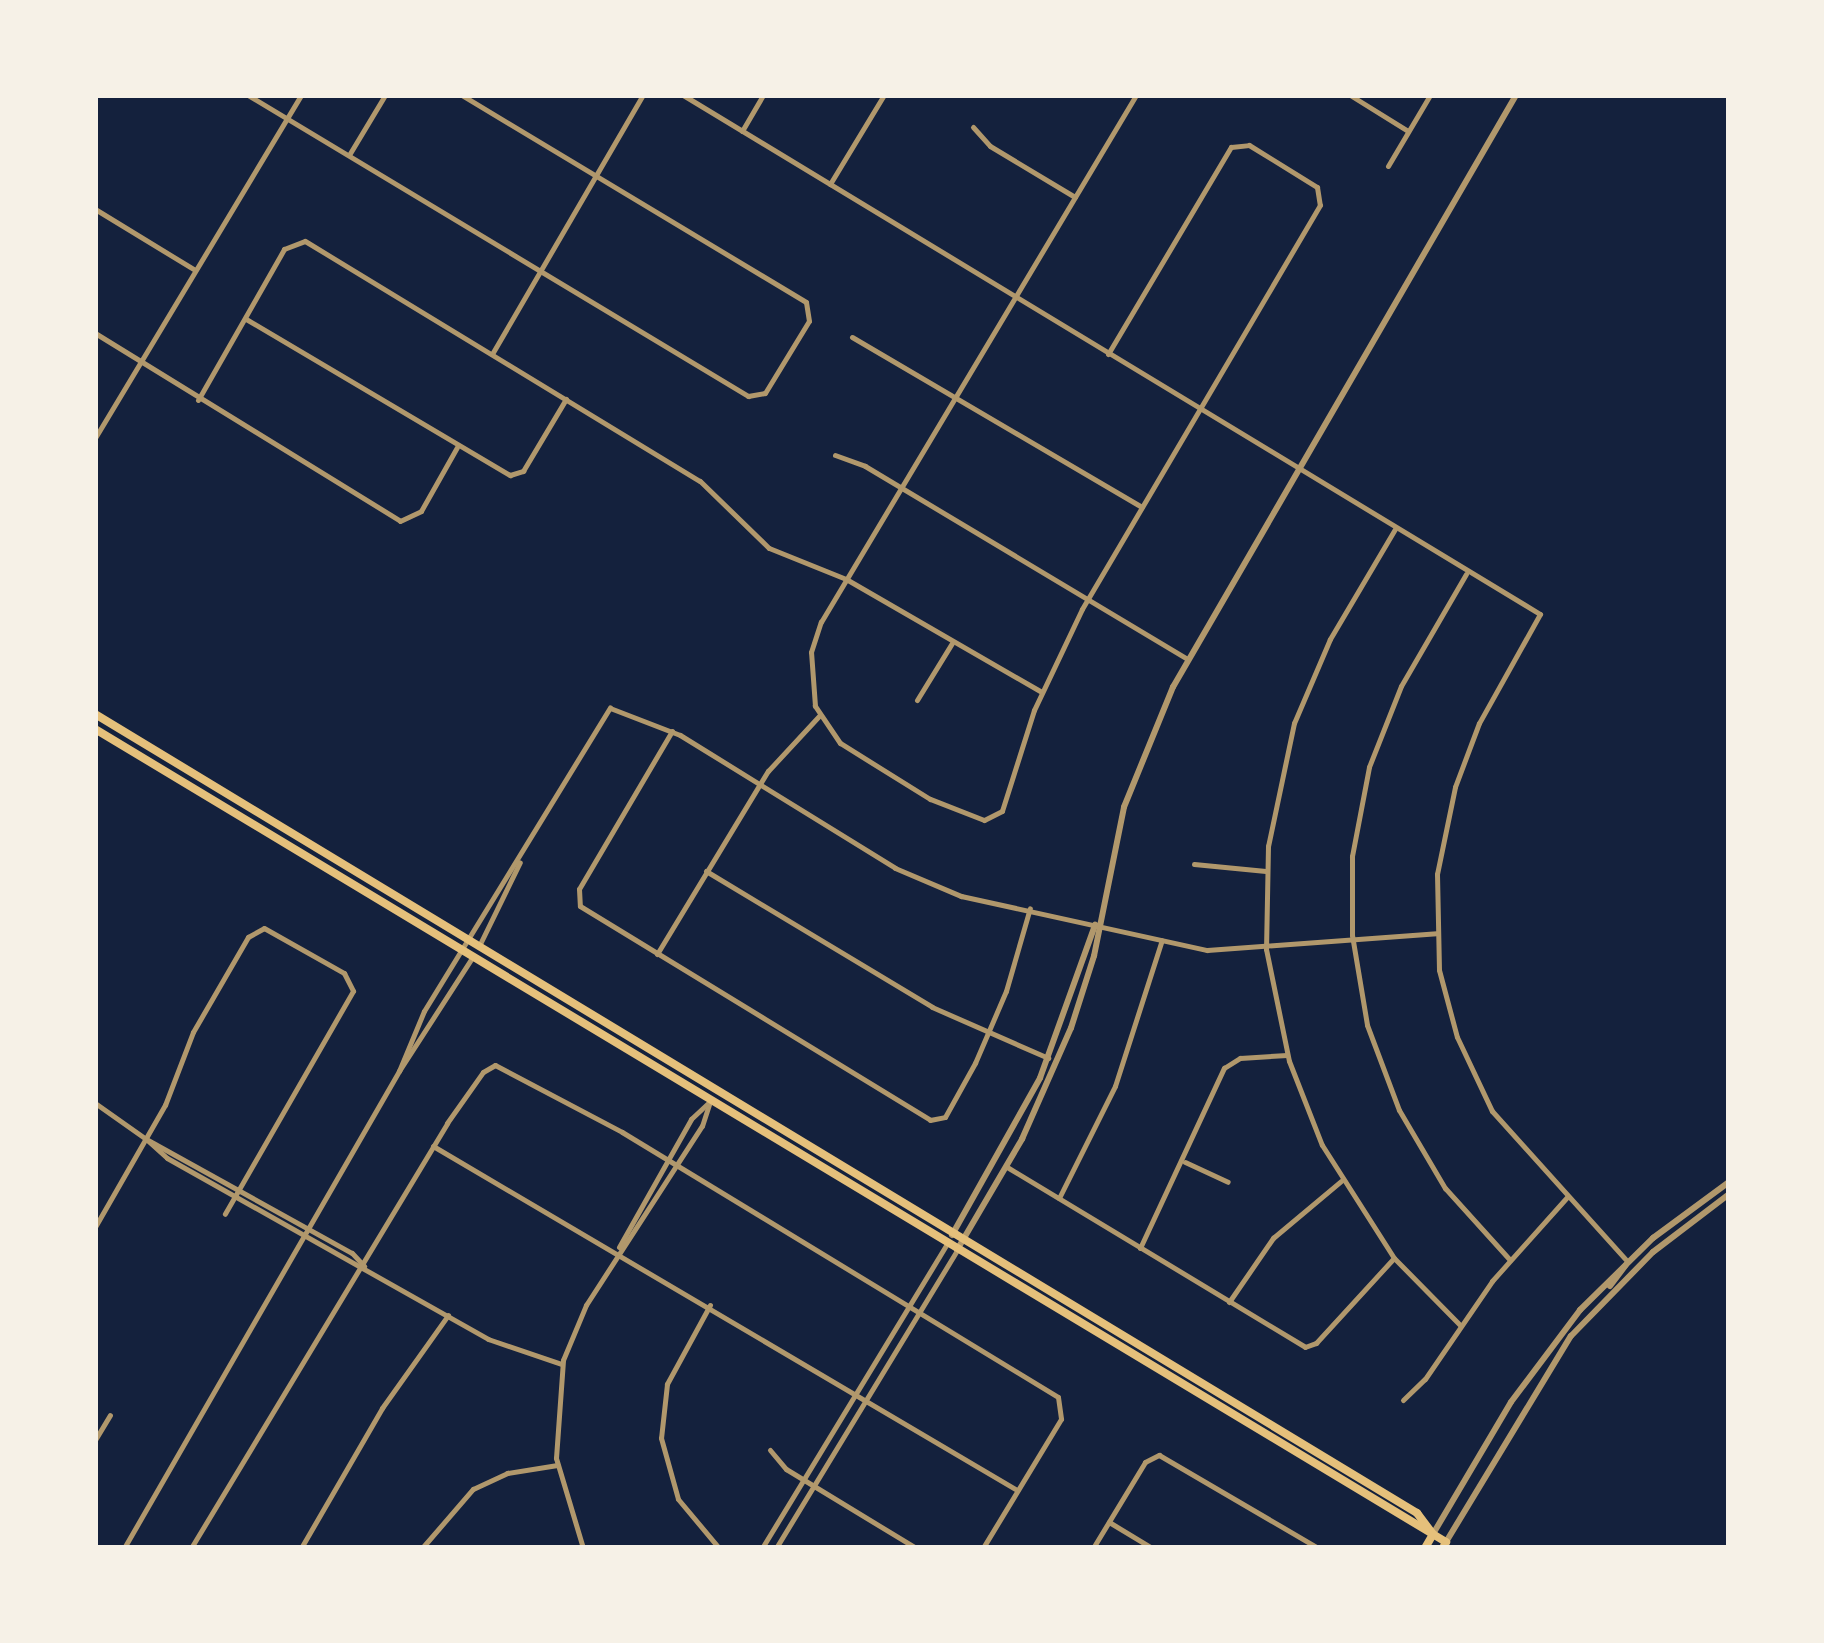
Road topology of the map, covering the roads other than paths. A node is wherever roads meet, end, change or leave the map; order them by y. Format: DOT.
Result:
graph roads {
  1 [pos="248,95"];
  2 [pos="302,95"];
  3 [pos="385,95"];
  4 [pos="462,95"];
  5 [pos="643,95"];
  6 [pos="683,95"];
  7 [pos="763,95"];
  8 [pos="884,95"];
  9 [pos="1136,95"];
  10 [pos="1350,95"];
  11 [pos="1430,95"];
  12 [pos="1516,95"];
  13 [pos="287,118"];
  14 [pos="972,127"];
  15 [pos="742,131"];
  16 [pos="1408,131"];
  17 [pos="349,156"];
  18 [pos="1388,166"];
  19 [pos="594,174"];
  20 [pos="830,184"];
  21 [pos="1075,197"];
  22 [pos="95,209"];
  23 [pos="537,268"];
  24 [pos="196,270"];
  25 [pos="1016,297"];
  26 [pos="246,320"];
  27 [pos="95,334"];
  28 [pos="852,337"];
  29 [pos="492,354"];
  30 [pos="1108,354"];
  31 [pos="141,362"];
  32 [pos="956,395"];
  33 [pos="566,399"];
  34 [pos="198,400"];
  35 [pos="1200,409"];
  36 [pos="95,438"];
  37 [pos="457,446"];
  38 [pos="835,455"];
  39 [pos="1298,469"];
  40 [pos="901,488"];
  41 [pos="1142,507"];
  42 [pos="1395,530"];
  43 [pos="1466,574"];
  44 [pos="846,579"];
  45 [pos="1088,600"];
  46 [pos="952,642"];
  47 [pos="1188,659"];
  48 [pos="1042,692"];
  49 [pos="917,700"];
  50 [pos="95,714"];
  51 [pos="819,716"];
  52 [pos="95,729"];
  53 [pos="672,731"];
  54 [pos="759,783"];
  55 [pos="521,860"];
  56 [pos="1194,864"];
  57 [pos="1266,870"];
  58 [pos="706,872"];
  59 [pos="1030,908"];
  60 [pos="1096,924"];
  61 [pos="1436,933"];
  62 [pos="467,939"];
  63 [pos="1162,940"];
  64 [pos="1352,941"];
  65 [pos="478,946"];
  66 [pos="1266,949"];
  67 [pos="460,950"];
  68 [pos="657,954"];
  69 [pos="472,957"];
  70 [pos="988,1034"];
  71 [pos="1287,1055"];
  72 [pos="1048,1058"];
  73 [pos="399,1071"];
  74 [pos="710,1101"];
  75 [pos="95,1103"];
  76 [pos="146,1139"];
  77 [pos="433,1146"];
  78 [pos="667,1159"];
  79 [pos="1186,1162"];
  80 [pos="678,1166"];
  81 [pos="1007,1167"];
  82 [pos="1341,1181"];
  83 [pos="1228,1182"];
  84 [pos="1729,1182"];
  85 [pos="240,1188"];
  86 [pos="1729,1194"];
  87 [pos="1568,1196"];
  88 [pos="235,1198"];
  89 [pos="1059,1198"];
  90 [pos="225,1214"];
  91 [pos="95,1227"];
  92 [pos="308,1228"];
  93 [pos="953,1234"];
  94 [pos="303,1237"];
  95 [pos="963,1240"];
  96 [pos="947,1244"];
  97 [pos="1140,1248"];
  98 [pos="619,1250"];
  99 [pos="956,1250"];
  100 [pos="1394,1258"];
  101 [pos="1510,1260"];
  102 [pos="1628,1261"];
  103 [pos="364,1266"];
  104 [pos="1230,1302"];
  105 [pos="710,1305"];
  106 [pos="909,1306"];
  107 [pos="919,1312"];
  108 [pos="448,1316"];
  109 [pos="1587,1318"];
  110 [pos="1460,1324"];
  111 [pos="562,1364"];
  112 [pos="856,1393"];
  113 [pos="866,1399"];
  114 [pos="1403,1400"];
  115 [pos="110,1415"];
  116 [pos="98,1427"];
  117 [pos="95,1440"];
  118 [pos="770,1450"];
  119 [pos="556,1466"];
  120 [pos="803,1480"];
  121 [pos="813,1486"];
  122 [pos="1018,1490"];
  123 [pos="1109,1522"];
  124 [pos="1434,1534"];
  125 [pos="1444,1545"];
  126 [pos="127,1547"];
  127 [pos="191,1548"];
  128 [pos="301,1548"];
  129 [pos="422,1548"];
  130 [pos="583,1548"];
  131 [pos="720,1548"];
  132 [pos="762,1548"];
  133 [pos="776,1548"];
  134 [pos="916,1548"];
  135 [pos="983,1548"];
  136 [pos="1093,1548"];
  137 [pos="1152,1548"];
  138 [pos="1318,1548"];
  139 [pos="1426,1548"];
  140 [pos="1457,1548"];
  1 -- 13 [label="street"];
  2 -- 13 [label="street"];
  3 -- 17 [label="street"];
  4 -- 19 [label="street"];
  5 -- 19 [label="street"];
  6 -- 15 [label="street"];
  7 -- 15 [label="street"];
  8 -- 20 [label="street"];
  9 -- 21 [label="street"];
  10 -- 16 [label="street"];
  11 -- 16 [label="street"];
  12 -- 39 [label="street"];
  13 -- 17 [label="street"];
  13 -- 24 [label="street"];
  14 -- 21 [label="street"];
  15 -- 20 [label="street"];
  16 -- 18 [label="street"];
  17 -- 23 [label="street"];
  19 -- 23 [label="street"];
  19 -- 23 [label="street"];
  20 -- 25 [label="street"];
  21 -- 25 [label="street"];
  22 -- 24 [label="street"];
  23 -- 29 [label="street"];
  24 -- 31 [label="street"];
  25 -- 30 [label="street"];
  25 -- 32 [label="street"];
  26 -- 29 [label="street"];
  26 -- 34 [label="street"];
  26 -- 37 [label="street"];
  27 -- 31 [label="street"];
  28 -- 32 [label="street"];
  29 -- 33 [label="street"];
  30 -- 35 [label="street"];
  30 -- 35 [label="street"];
  31 -- 34 [label="street"];
  31 -- 36 [label="street"];
  32 -- 40 [label="street"];
  32 -- 41 [label="street"];
  33 -- 37 [label="street"];
  33 -- 44 [label="street"];
  34 -- 37 [label="street"];
  35 -- 39 [label="street"];
  35 -- 41 [label="street"];
  38 -- 40 [label="street"];
  39 -- 42 [label="street"];
  39 -- 47 [label="street"];
  40 -- 44 [label="street"];
  40 -- 45 [label="street"];
  41 -- 45 [label="street"];
  42 -- 43 [label="street"];
  42 -- 57 [label="street"];
  43 -- 61 [label="street"];
  43 -- 64 [label="street"];
  44 -- 46 [label="street"];
  44 -- 51 [label="street"];
  45 -- 47 [label="street"];
  45 -- 48 [label="street"];
  46 -- 48 [label="street"];
  46 -- 49 [label="street"];
  47 -- 60 [label="street"];
  48 -- 51 [label="street"];
  50 -- 62 [label="main road"];
  51 -- 54 [label="street"];
  52 -- 67 [label="main road"];
  53 -- 54 [label="street"];
  53 -- 55 [label="street"];
  53 -- 68 [label="street"];
  54 -- 58 [label="street"];
  54 -- 59 [label="street"];
  55 -- 62 [label="street"];
  55 -- 65 [label="street"];
  56 -- 57 [label="street"];
  57 -- 66 [label="street"];
  58 -- 68 [label="street"];
  58 -- 70 [label="street"];
  59 -- 60 [label="street"];
  59 -- 70 [label="street"];
  60 -- 63 [label="street"];
  60 -- 72 [label="street"];
  60 -- 81 [label="street"];
  61 -- 64 [label="street"];
  61 -- 87 [label="street"];
  62 -- 65 [label="main road"];
  62 -- 67 [label="street"];
  63 -- 66 [label="street"];
  63 -- 89 [label="street"];
  64 -- 66 [label="street"];
  64 -- 101 [label="street"];
  65 -- 69 [label="street"];
  65 -- 93 [label="main road"];
  66 -- 71 [label="street"];
  67 -- 69 [label="main road"];
  67 -- 73 [label="street"];
  68 -- 70 [label="street"];
  69 -- 73 [label="street"];
  69 -- 74 [label="main road"];
  70 -- 72 [label="street"];
  71 -- 79 [label="street"];
  71 -- 82 [label="street"];
  72 -- 93 [label="street"];
  73 -- 92 [label="street"];
  74 -- 78 [label="street"];
  74 -- 80 [label="street"];
  74 -- 96 [label="main road"];
  75 -- 76 [label="street"];
  76 -- 85 [label="street"];
  76 -- 85 [label="street"];
  76 -- 88 [label="street"];
  76 -- 91 [label="street"];
  77 -- 78 [label="street"];
  77 -- 98 [label="street"];
  77 -- 103 [label="street"];
  78 -- 80 [label="street"];
  78 -- 98 [label="street"];
  79 -- 83 [label="street"];
  79 -- 97 [label="street"];
  80 -- 98 [label="street"];
  80 -- 106 [label="street"];
  81 -- 89 [label="street"];
  81 -- 95 [label="street"];
  82 -- 100 [label="street"];
  82 -- 104 [label="street"];
  84 -- 102 [label="street"];
  85 -- 88 [label="street"];
  85 -- 92 [label="street"];
  86 -- 109 [label="street"];
  87 -- 101 [label="street"];
  87 -- 102 [label="street"];
  88 -- 90 [label="street"];
  88 -- 94 [label="street"];
  89 -- 97 [label="street"];
  92 -- 94 [label="street"];
  92 -- 103 [label="street"];
  93 -- 95 [label="main road"];
  93 -- 96 [label="street"];
  94 -- 103 [label="street"];
  94 -- 126 [label="street"];
  95 -- 99 [label="street"];
  95 -- 124 [label="main road"];
  96 -- 99 [label="main road"];
  96 -- 106 [label="street"];
  97 -- 104 [label="street"];
  98 -- 105 [label="street"];
  98 -- 111 [label="street"];
  99 -- 107 [label="street"];
  99 -- 124 [label="main road"];
  100 -- 104 [label="street"];
  100 -- 110 [label="street"];
  101 -- 110 [label="street"];
  102 -- 109 [label="street"];
  102 -- 124 [label="street"];
  103 -- 108 [label="street"];
  103 -- 127 [label="street"];
  105 -- 112 [label="street"];
  105 -- 131 [label="street"];
  106 -- 107 [label="street"];
  106 -- 112 [label="street"];
  107 -- 113 [label="street"];
  107 -- 122 [label="street"];
  108 -- 111 [label="street"];
  108 -- 128 [label="street"];
  109 -- 125 [label="street"];
  110 -- 114 [label="street"];
  111 -- 119 [label="street"];
  112 -- 113 [label="street"];
  112 -- 120 [label="street"];
  113 -- 121 [label="street"];
  113 -- 122 [label="street"];
  115 -- 116 [label="street"];
  116 -- 117 [label="street"];
  118 -- 120 [label="street"];
  119 -- 129 [label="street"];
  119 -- 130 [label="street"];
  120 -- 121 [label="street"];
  120 -- 132 [label="street"];
  121 -- 133 [label="street"];
  121 -- 134 [label="street"];
  122 -- 135 [label="street"];
  123 -- 136 [label="street"];
  123 -- 137 [label="street"];
  123 -- 138 [label="street"];
  124 -- 125 [label="main road"];
  124 -- 139 [label="main road"];
  125 -- 140 [label="street"];
}
